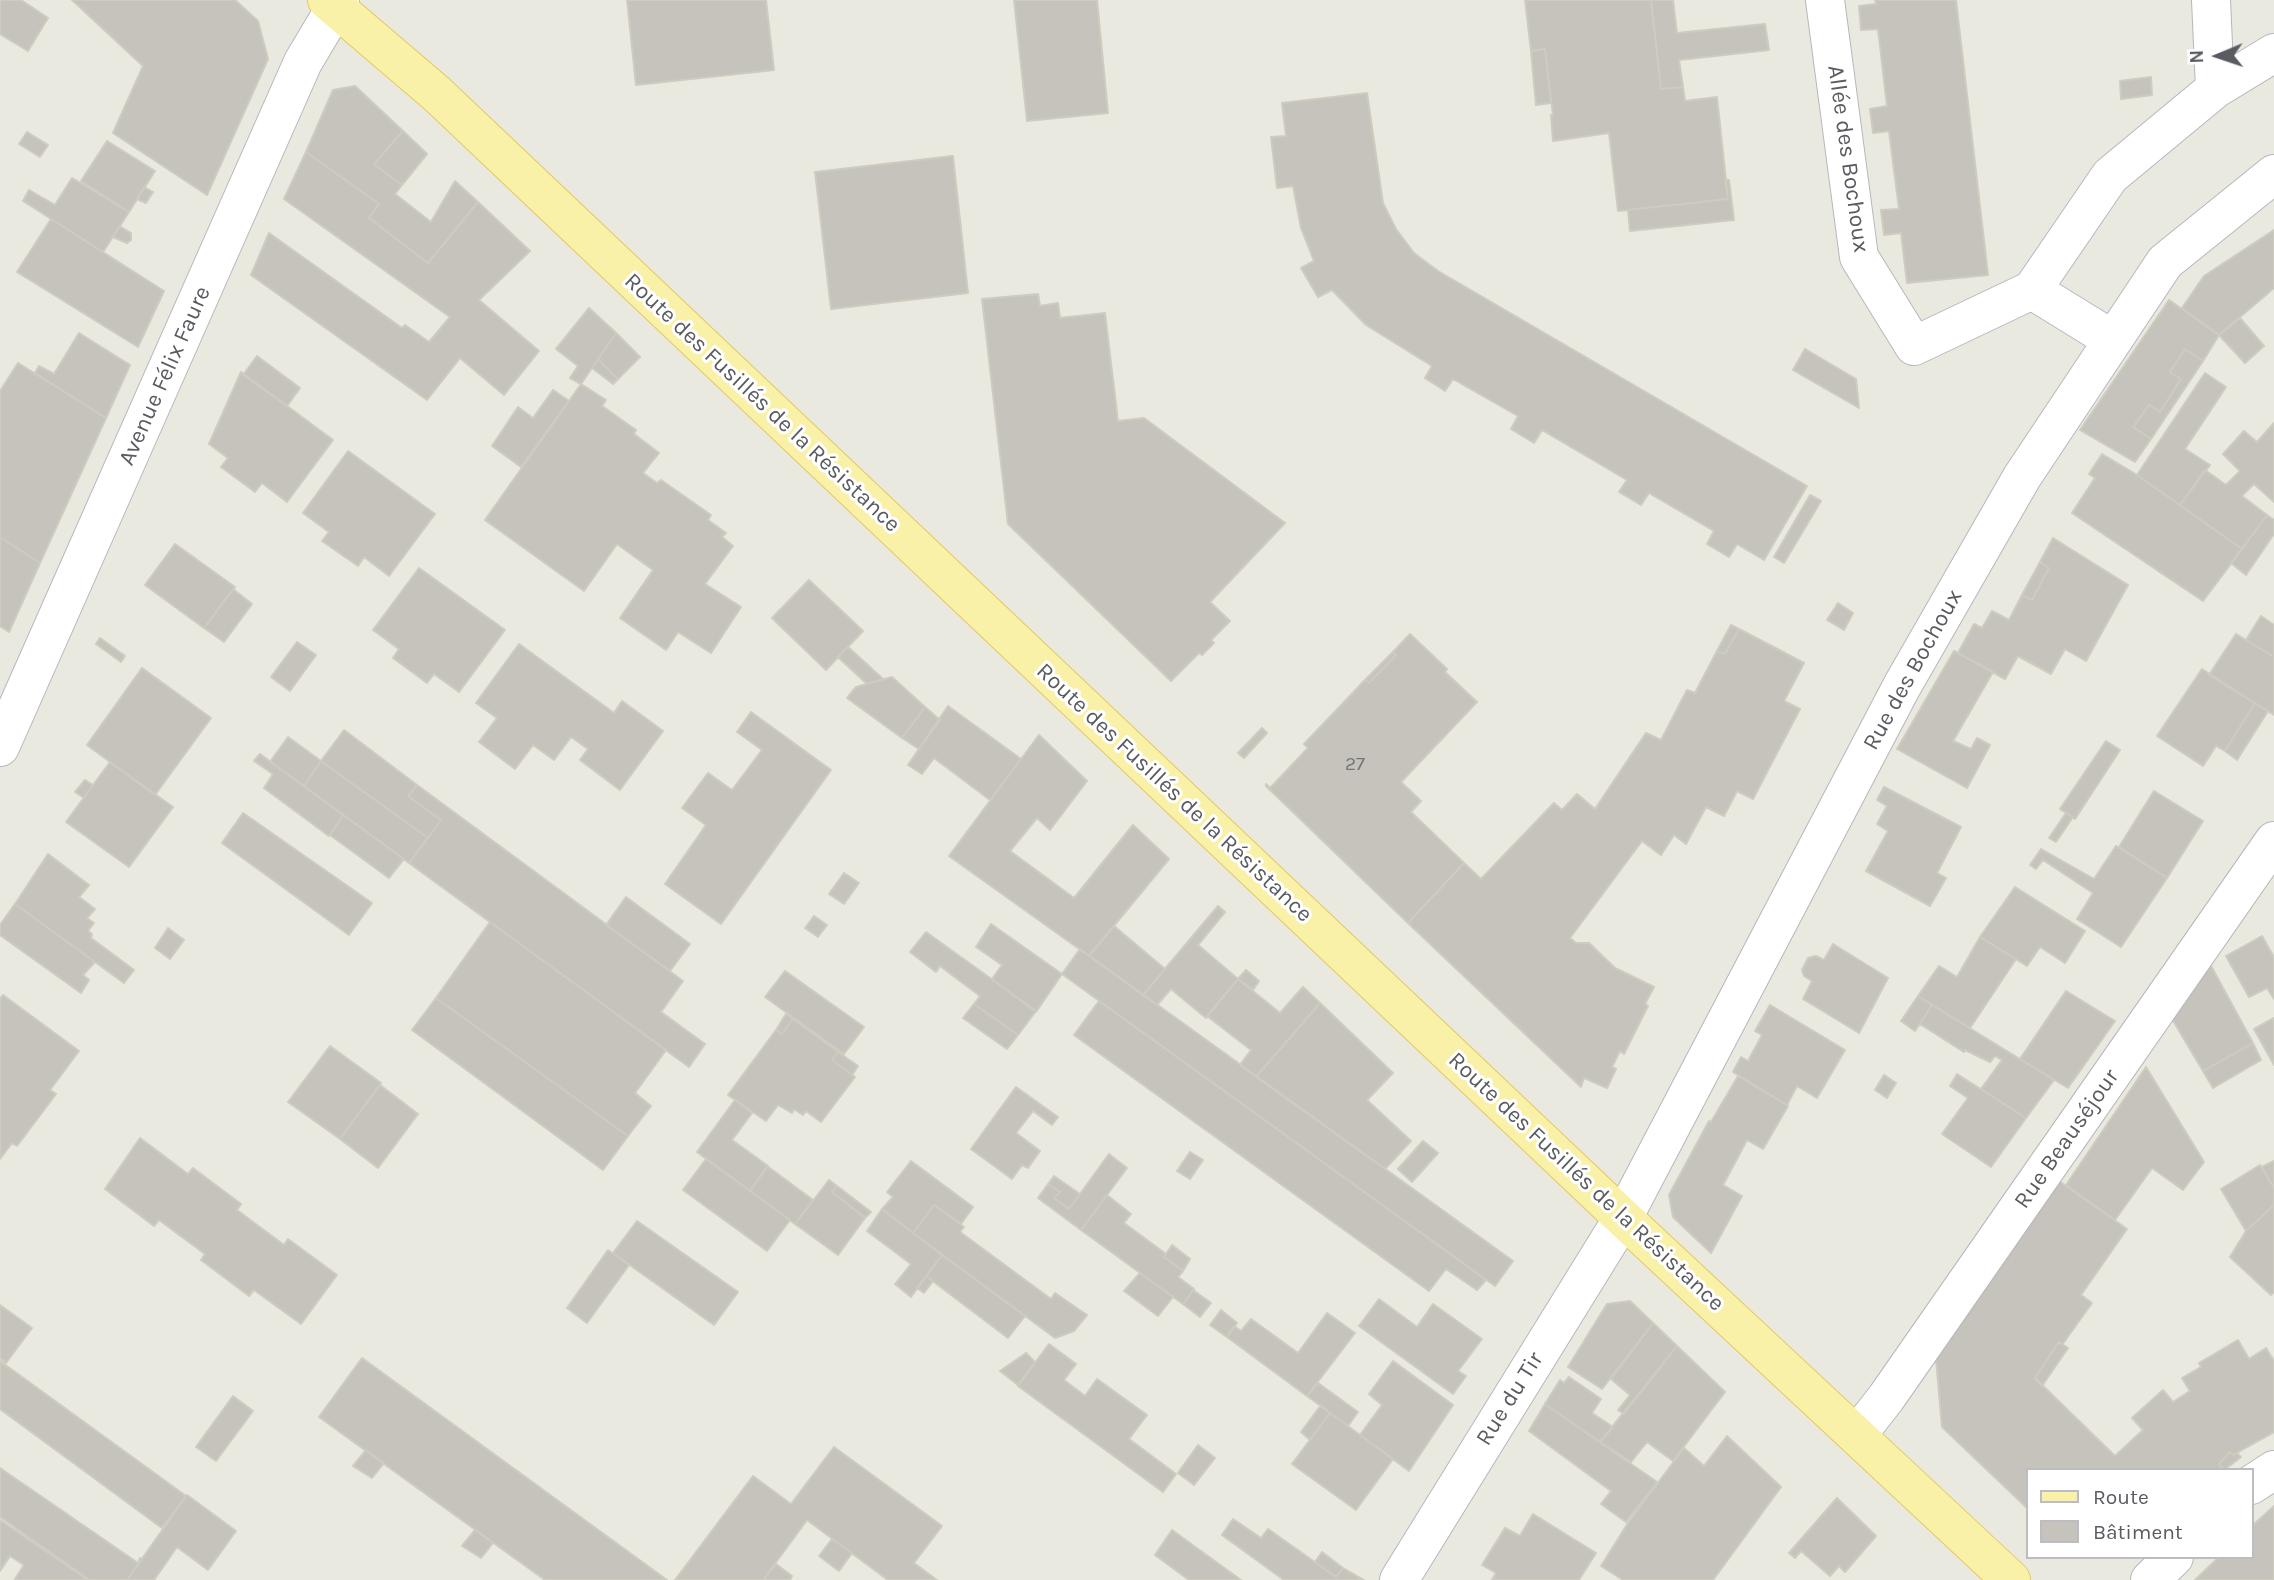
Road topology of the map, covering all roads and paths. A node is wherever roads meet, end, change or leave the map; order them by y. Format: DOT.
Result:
graph roads {
  1 [pos="1825,0"];
  2 [pos="2211,0"];
  3 [pos="334,3"];
  4 [pos="2274,53"];
  5 [pos="2215,89"];
  6 [pos="2274,174"];
  7 [pos="2032,290"];
  8 [pos="2113,340"];
  9 [pos="0,747"];
  10 [pos="2274,841"];
  11 [pos="1623,1218"];
  12 [pos="1857,1436"];
  13 [pos="2274,1470"];
  14 [pos="2253,1484"];
  15 [pos="2172,1559"];
  16 [pos="1399,1580"];
  17 [pos="2011,1580"];
  18 [pos="2150,1580"];
  1 -- 7 [label="street, Allée des Bochoux"];
  2 -- 5 [label="street"];
  3 -- 9 [label="street, Avenue Félix Faure"];
  3 -- 11 [label="main road, Route des Fusillés de la Résistance"];
  4 -- 5 [label="street"];
  5 -- 7 [label="street"];
  6 -- 8 [label="street, Rue des Bochoux"];
  7 -- 8 [label="street"];
  8 -- 11 [label="street, Rue des Bochoux"];
  10 -- 12 [label="street, Rue Beauséjour"];
  11 -- 12 [label="main road, Route des Fusillés de la Résistance"];
  11 -- 16 [label="street, Rue du Tir"];
  12 -- 17 [label="main road, Route des Fusillés de la Résistance"];
  13 -- 14 [label="street"];
  15 -- 18 [label="street"];
}
